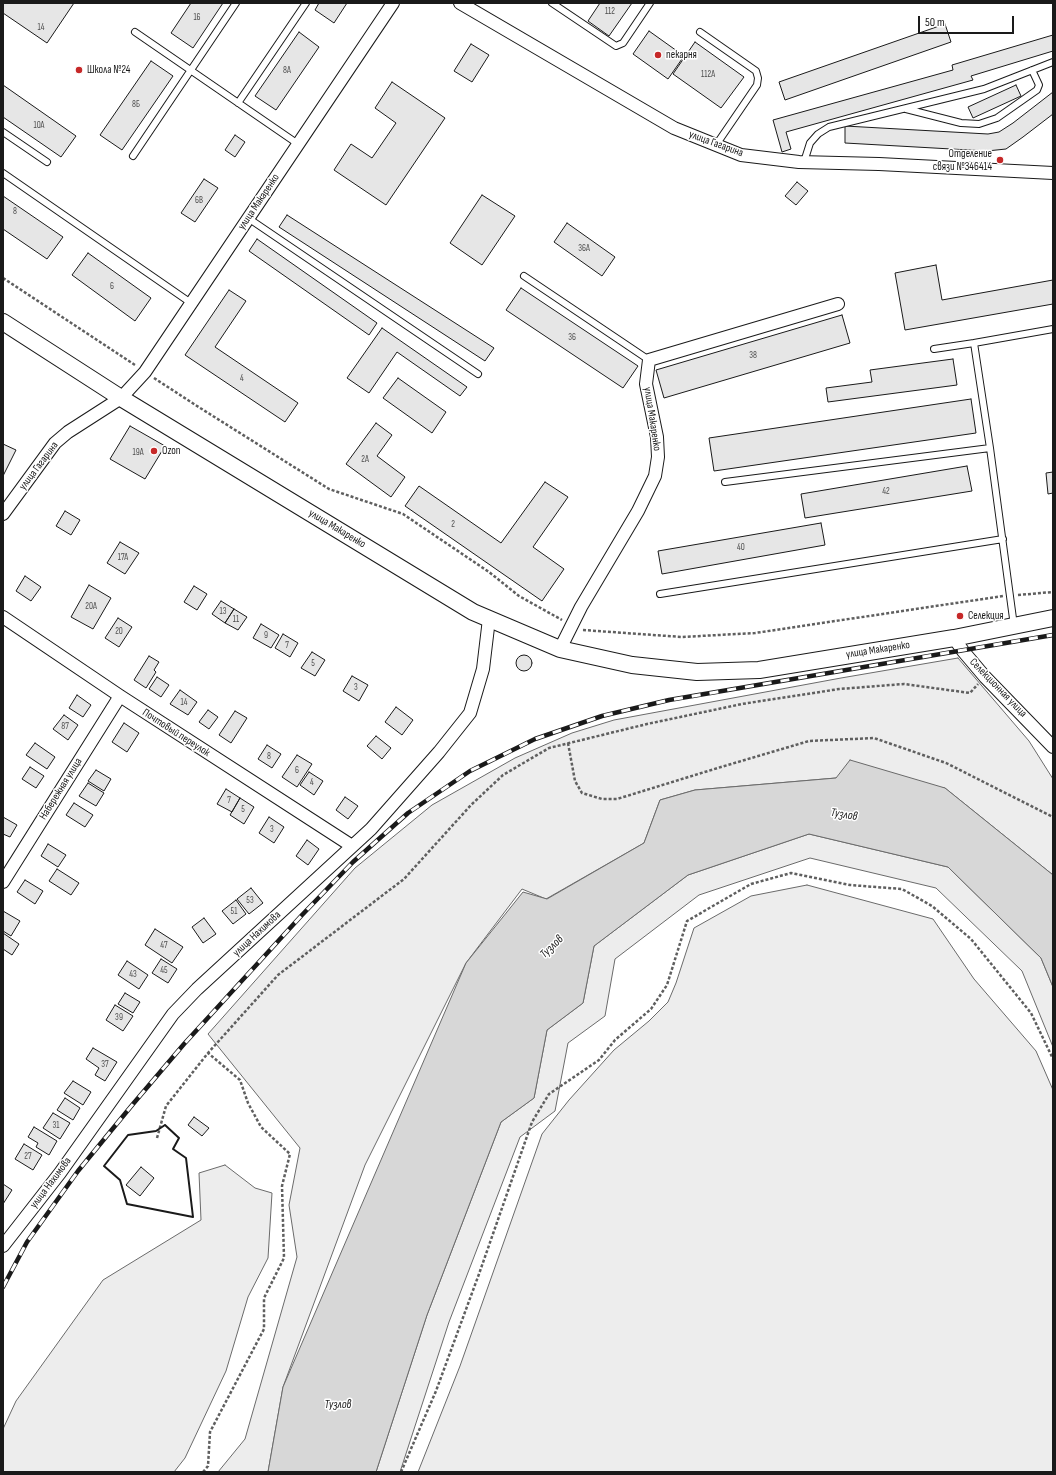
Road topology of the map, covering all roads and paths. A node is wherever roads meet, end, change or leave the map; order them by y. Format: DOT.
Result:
graph roads {
  1 [pos="236,3"];
  2 [pos="306,3"];
  3 [pos="392,3"];
  4 [pos="460,3"];
  5 [pos="552,3"];
  6 [pos="650,3"];
  7 [pos="135,32"];
  8 [pos="700,32"];
  9 [pos="1053,62"];
  10 [pos="191,70"];
  11 [pos="1032,70"];
  12 [pos="238,102"];
  13 [pos="904,109"];
  14 [pos="3,132"];
  15 [pos="298,144"];
  16 [pos="716,145"];
  17 [pos="133,156"];
  18 [pos="47,162"];
  19 [pos="804,162"];
  20 [pos="3,173"];
  21 [pos="1053,173"];
  22 [pos="248,218"];
  23 [pos="524,276"];
  24 [pos="3,278"];
  25 [pos="192,303"];
  26 [pos="838,304"];
  27 [pos="3,322"];
  28 [pos="1053,329"];
  29 [pos="974,343"];
  30 [pos="934,349"];
  31 [pos="649,360"];
  32 [pos="145,372"];
  33 [pos="478,374"];
  34 [pos="121,398"];
  35 [pos="990,448"];
  36 [pos="725,482"];
  37 [pos="3,514"];
  38 [pos="1003,539"];
  39 [pos="1053,592"];
  40 [pos="660,594"];
  41 [pos="1010,596"];
  42 [pos="3,617"];
  43 [pos="1053,618"];
  44 [pos="489,619"];
  45 [pos="572,625"];
  46 [pos="1014,626"];
  47 [pos="954,638"];
  48 [pos="560,649"];
  49 [pos="985,677"];
  50 [pos="120,696"];
  51 [pos="1049,736"];
  52 [pos="568,743"];
  53 [pos="1053,747"];
  54 [pos="1053,816"];
  55 [pos="352,846"];
  56 [pos="3,882"];
  57 [pos="208,1053"];
  58 [pos="1053,1060"];
  59 [pos="157,1138"];
  60 [pos="3,1246"];
  61 [pos="203,1472"];
  62 [pos="401,1472"];
  1 -- 10 [label="lane"];
  2 -- 12 [label="lane"];
  3 -- 15 [label="street, улица Макаренко"];
  4 -- 16 [label="street, улица Гагарина"];
  5 -- 6 [label="lane"];
  7 -- 10 [label="lane"];
  8 -- 16 [label="lane"];
  9 -- 11 [label="lane"];
  10 -- 12 [label="lane"];
  10 -- 17 [label="lane"];
  11 -- 13 [label="lane"];
  11 -- 13 [label="lane"];
  12 -- 15 [label="lane"];
  13 -- 19 [label="lane"];
  14 -- 18 [label="lane"];
  15 -- 22 [label="street, улица Макаренко"];
  16 -- 19 [label="street, улица Гагарина"];
  19 -- 21 [label="street, улица Гагарина"];
  20 -- 25 [label="lane"];
  22 -- 25 [label="street, улица Макаренко"];
  22 -- 33 [label="lane"];
  23 -- 31 [label="lane"];
  24 -- 32 [label="path"];
  25 -- 32 [label="street, улица Макаренко"];
  26 -- 31 [label="street"];
  27 -- 34 [label="main road, улица Макаренко"];
  28 -- 29 [label="lane"];
  29 -- 30 [label="lane"];
  29 -- 35 [label="lane"];
  31 -- 45 [label="street, улица Макаренко"];
  32 -- 34 [label="street, улица Макаренко"];
  32 -- 45 [label="path"];
  34 -- 37 [label="street, улица Гагарина"];
  34 -- 44 [label="main road, улица Макаренко"];
  35 -- 36 [label="lane"];
  35 -- 38 [label="lane"];
  38 -- 40 [label="lane"];
  38 -- 41 [label="lane"];
  39 -- 41 [label="path"];
  41 -- 45 [label="path"];
  41 -- 46 [label="lane"];
  42 -- 50 [label="street, Почтовый переулок"];
  43 -- 46 [label="main road, улица Макаренко"];
  44 -- 48 [label="main road, улица Макаренко"];
  44 -- 55 [label="street, улица Нахимова"];
  45 -- 48 [label="street, улица Макаренко"];
  46 -- 47 [label="main road, улица Макаренко"];
  47 -- 48 [label="main road, улица Макаренко"];
  47 -- 49 [label="street, Селекционная улица"];
  49 -- 51 [label="street, Селекционная улица"];
  49 -- 52 [label="path"];
  50 -- 55 [label="street, Почтовый переулок"];
  50 -- 56 [label="street, Набережная улица"];
  51 -- 53 [label="street, Селекционная улица"];
  52 -- 54 [label="path"];
  52 -- 57 [label="path"];
  55 -- 60 [label="street, улица Нахимова"];
  57 -- 59 [label="path"];
  57 -- 61 [label="path"];
  58 -- 62 [label="path"];
}
